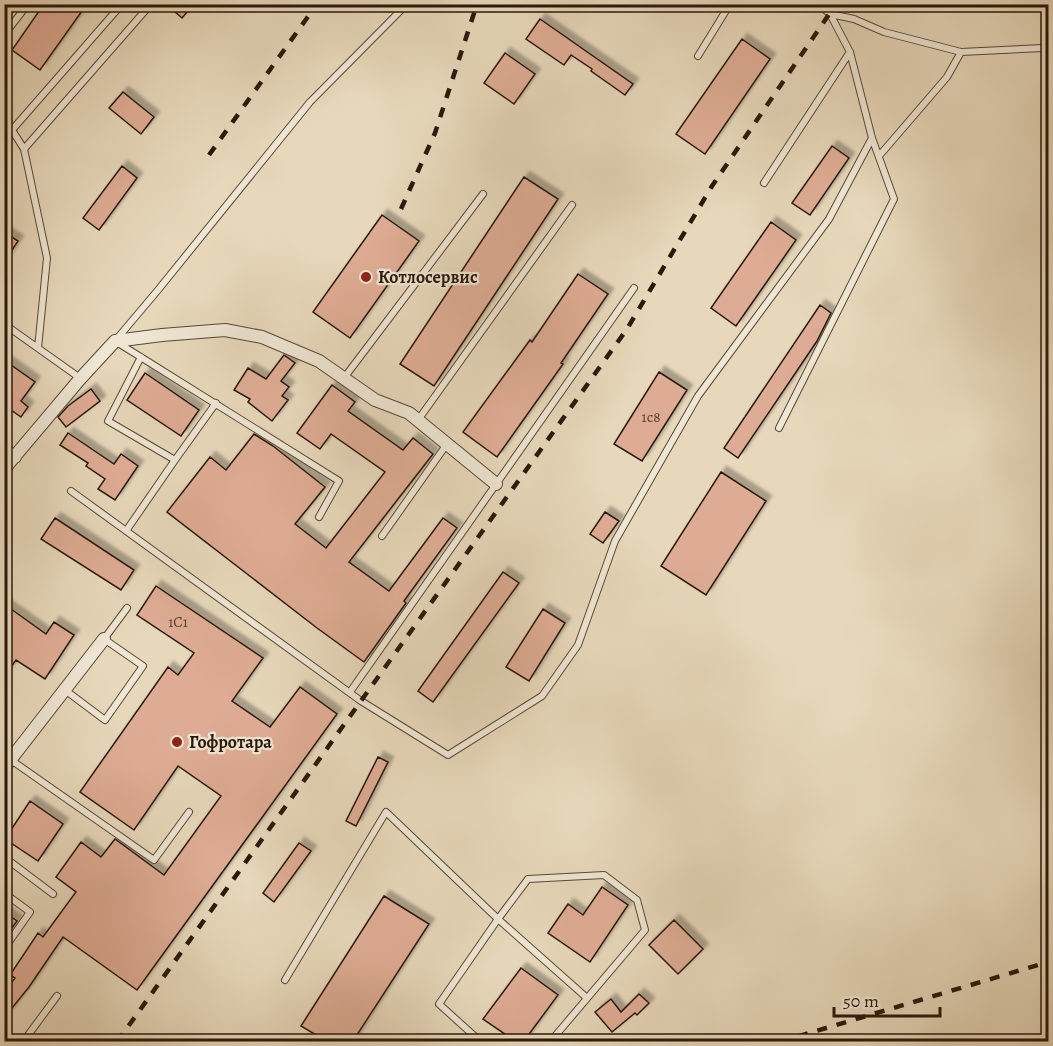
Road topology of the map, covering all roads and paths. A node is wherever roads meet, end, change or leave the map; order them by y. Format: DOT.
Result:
graph roads {
  1 [pos="28,4"];
  2 [pos="122,4"];
  3 [pos="150,4"];
  4 [pos="407,4"];
  5 [pos="730,4"];
  6 [pos="819,4"];
  7 [pos="830,14"];
  8 [pos="4,35"];
  9 [pos="1043,48"];
  10 [pos="850,52"];
  11 [pos="961,52"];
  12 [pos="698,56"];
  13 [pos="4,122"];
  14 [pos="12,130"];
  15 [pos="872,138"];
  16 [pos="24,149"];
  17 [pos="879,156"];
  18 [pos="764,183"];
  19 [pos="483,194"];
  20 [pos="572,205"];
  21 [pos="634,288"];
  22 [pos="4,324"];
  23 [pos="115,340"];
  24 [pos="38,348"];
  25 [pos="141,357"];
  26 [pos="80,379"];
  27 [pos="344,379"];
  28 [pos="216,403"];
  29 [pos="418,420"];
  30 [pos="779,428"];
  31 [pos="447,444"];
  32 [pos="10,453"];
  33 [pos="175,460"];
  34 [pos="4,469"];
  35 [pos="496,484"];
  36 [pos="71,491"];
  37 [pos="319,517"];
  38 [pos="126,531"];
  39 [pos="382,536"];
  40 [pos="127,608"];
  41 [pos="104,639"];
  42 [pos="64,690"];
  43 [pos="350,692"];
  44 [pos="8,764"];
  45 [pos="189,812"];
  46 [pos="4,857"];
  47 [pos="4,893"];
  48 [pos="54,894"];
  49 [pos="498,919"];
  50 [pos="4,949"];
  51 [pos="285,980"];
  52 [pos="57,996"];
  53 [pos="587,998"];
  54 [pos="23,1041"];
  55 [pos="481,1041"];
  56 [pos="550,1041"];
  1 -- 8 [label="lane"];
  2 -- 14 [label="lane"];
  3 -- 16 [label="lane"];
  4 -- 23 [label="lane"];
  5 -- 12 [label="lane"];
  6 -- 7 [label="lane"];
  7 -- 10 [label="lane"];
  7 -- 11 [label="lane"];
  9 -- 11 [label="lane"];
  10 -- 15 [label="lane"];
  10 -- 18 [label="lane"];
  11 -- 17 [label="lane"];
  13 -- 14 [label="lane"];
  14 -- 16 [label="lane"];
  15 -- 17 [label="lane"];
  15 -- 43 [label="lane"];
  16 -- 24 [label="lane"];
  17 -- 30 [label="lane"];
  19 -- 27 [label="lane"];
  20 -- 29 [label="lane"];
  21 -- 35 [label="lane"];
  22 -- 24 [label="lane"];
  23 -- 25 [label="lane"];
  23 -- 26 [label="street"];
  23 -- 27 [label="street"];
  24 -- 26 [label="lane"];
  25 -- 28 [label="lane"];
  25 -- 33 [label="lane"];
  26 -- 32 [label="street"];
  27 -- 29 [label="street"];
  28 -- 33 [label="lane"];
  28 -- 37 [label="lane"];
  29 -- 31 [label="street"];
  31 -- 35 [label="street"];
  31 -- 39 [label="lane"];
  32 -- 34 [label="street"];
  33 -- 38 [label="lane"];
  35 -- 43 [label="lane"];
  36 -- 38 [label="lane"];
  38 -- 43 [label="lane"];
  40 -- 41 [label="lane"];
  41 -- 42 [label="street"];
  41 -- 42 [label="lane"];
  42 -- 44 [label="street"];
  44 -- 45 [label="lane"];
  46 -- 48 [label="lane"];
  47 -- 50 [label="lane"];
  49 -- 51 [label="lane"];
  49 -- 53 [label="lane"];
  49 -- 53 [label="lane"];
  49 -- 55 [label="lane"];
  52 -- 54 [label="lane"];
  53 -- 56 [label="lane"];
}
